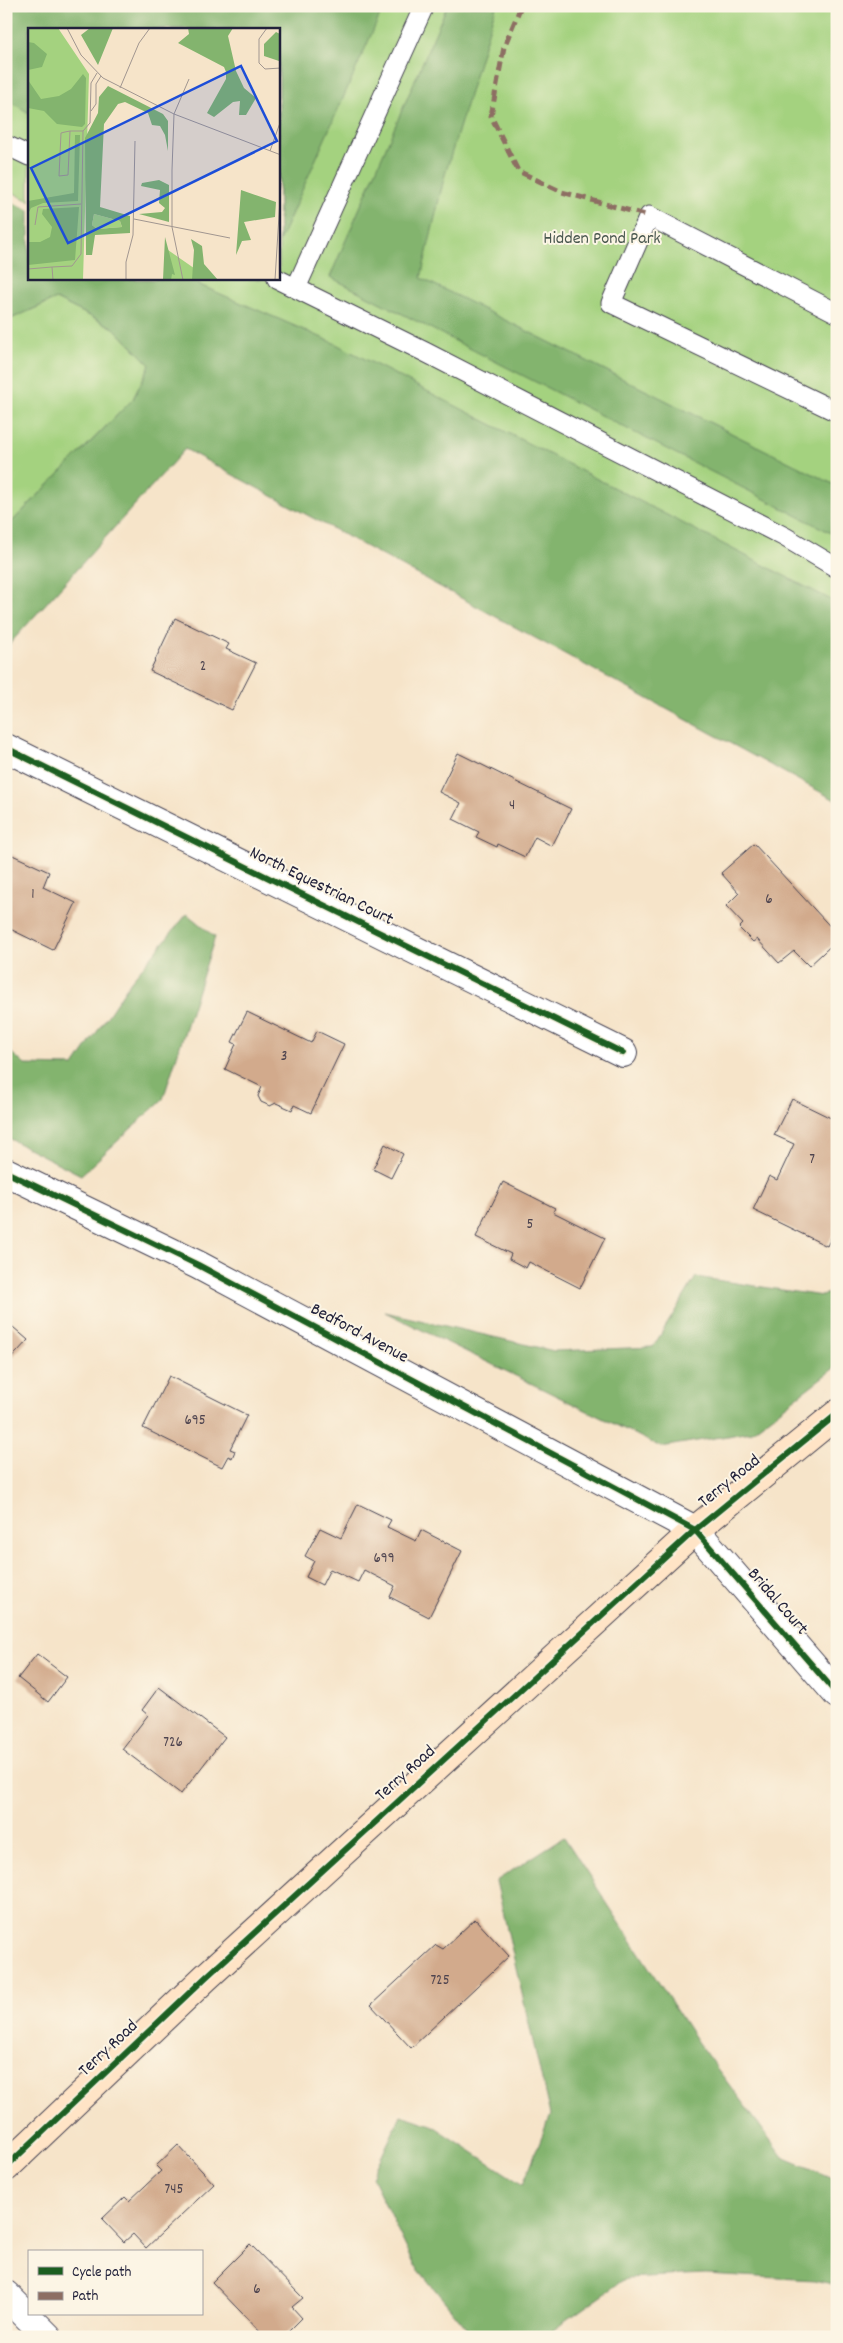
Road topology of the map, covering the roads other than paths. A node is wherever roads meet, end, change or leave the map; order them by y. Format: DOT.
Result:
graph roads {
  1 [pos="424,6"];
  2 [pos="6,145"];
  3 [pos="28,156"];
  4 [pos="279,280"];
  5 [pos="296,288"];
  6 [pos="837,313"];
  7 [pos="837,412"];
  8 [pos="837,568"];
  9 [pos="6,748"];
  10 [pos="623,1053"];
  11 [pos="6,1172"];
  12 [pos="837,1414"];
  13 [pos="695,1530"];
  14 [pos="837,1694"];
  15 [pos="6,2167"];
  16 [pos="6,2295"];
  17 [pos="48,2337"];
  1 -- 5 [label="lane"];
  2 -- 3 [label="lane"];
  4 -- 5 [label="lane"];
  5 -- 8 [label="lane"];
  6 -- 7 [label="lane"];
  9 -- 10 [label="street, North Equestrian Court"];
  11 -- 13 [label="street, Bedford Avenue"];
  12 -- 13 [label="street, Terry Road"];
  13 -- 14 [label="street, Bridal Court"];
  13 -- 15 [label="street, Terry Road"];
  16 -- 17 [label="street"];
}
